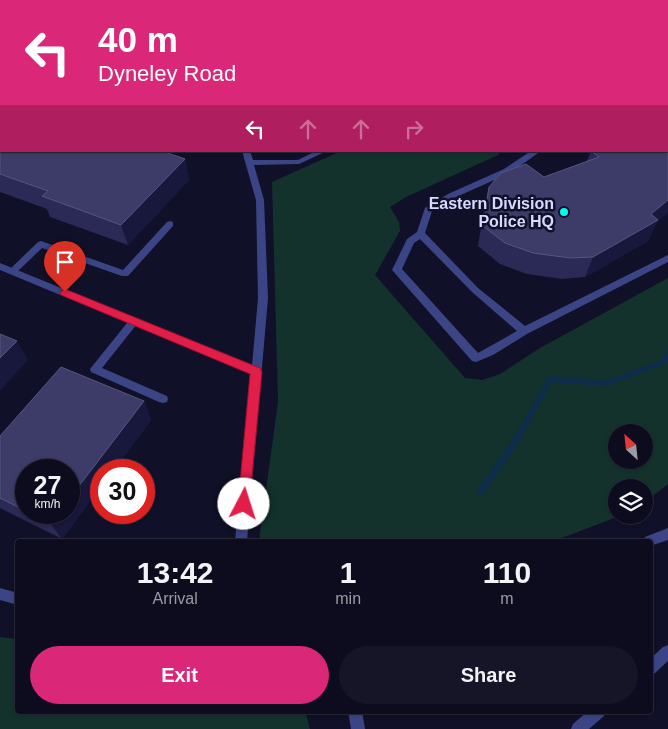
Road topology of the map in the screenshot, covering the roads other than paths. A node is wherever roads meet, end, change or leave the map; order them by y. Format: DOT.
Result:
graph roads {
  1 [pos="246,152"];
  2 [pos="321,152"];
  3 [pos="535,152"];
  4 [pos="250,163"];
  5 [pos="170,224"];
  6 [pos="421,234"];
  7 [pos="668,258"];
  8 [pos="0,266"];
  9 [pos="14,271"];
  10 [pos="134,321"];
  11 [pos="524,331"];
  12 [pos="256,372"];
  13 [pos="162,399"];
  14 [pos="668,534"];
  15 [pos="241,539"];
  16 [pos="653,540"];
  17 [pos="0,594"];
  18 [pos="15,598"];
  19 [pos="668,652"];
  20 [pos="653,665"];
  21 [pos="356,714"];
  22 [pos="595,714"];
  23 [pos="358,729"];
  24 [pos="578,729"];
  1 -- 4 [label="street"];
  2 -- 4 [label="street"];
  3 -- 6 [label="street"];
  4 -- 12 [label="street"];
  5 -- 9 [label="street"];
  6 -- 11 [label="street"];
  6 -- 11 [label="street"];
  7 -- 11 [label="street"];
  8 -- 9 [label="street"];
  9 -- 10 [label="street"];
  10 -- 12 [label="street"];
  10 -- 13 [label="street"];
  12 -- 15 [label="street"];
  14 -- 16 [label="street"];
  17 -- 18 [label="street"];
  19 -- 20 [label="street"];
  21 -- 23 [label="street"];
  22 -- 24 [label="street"];
}
